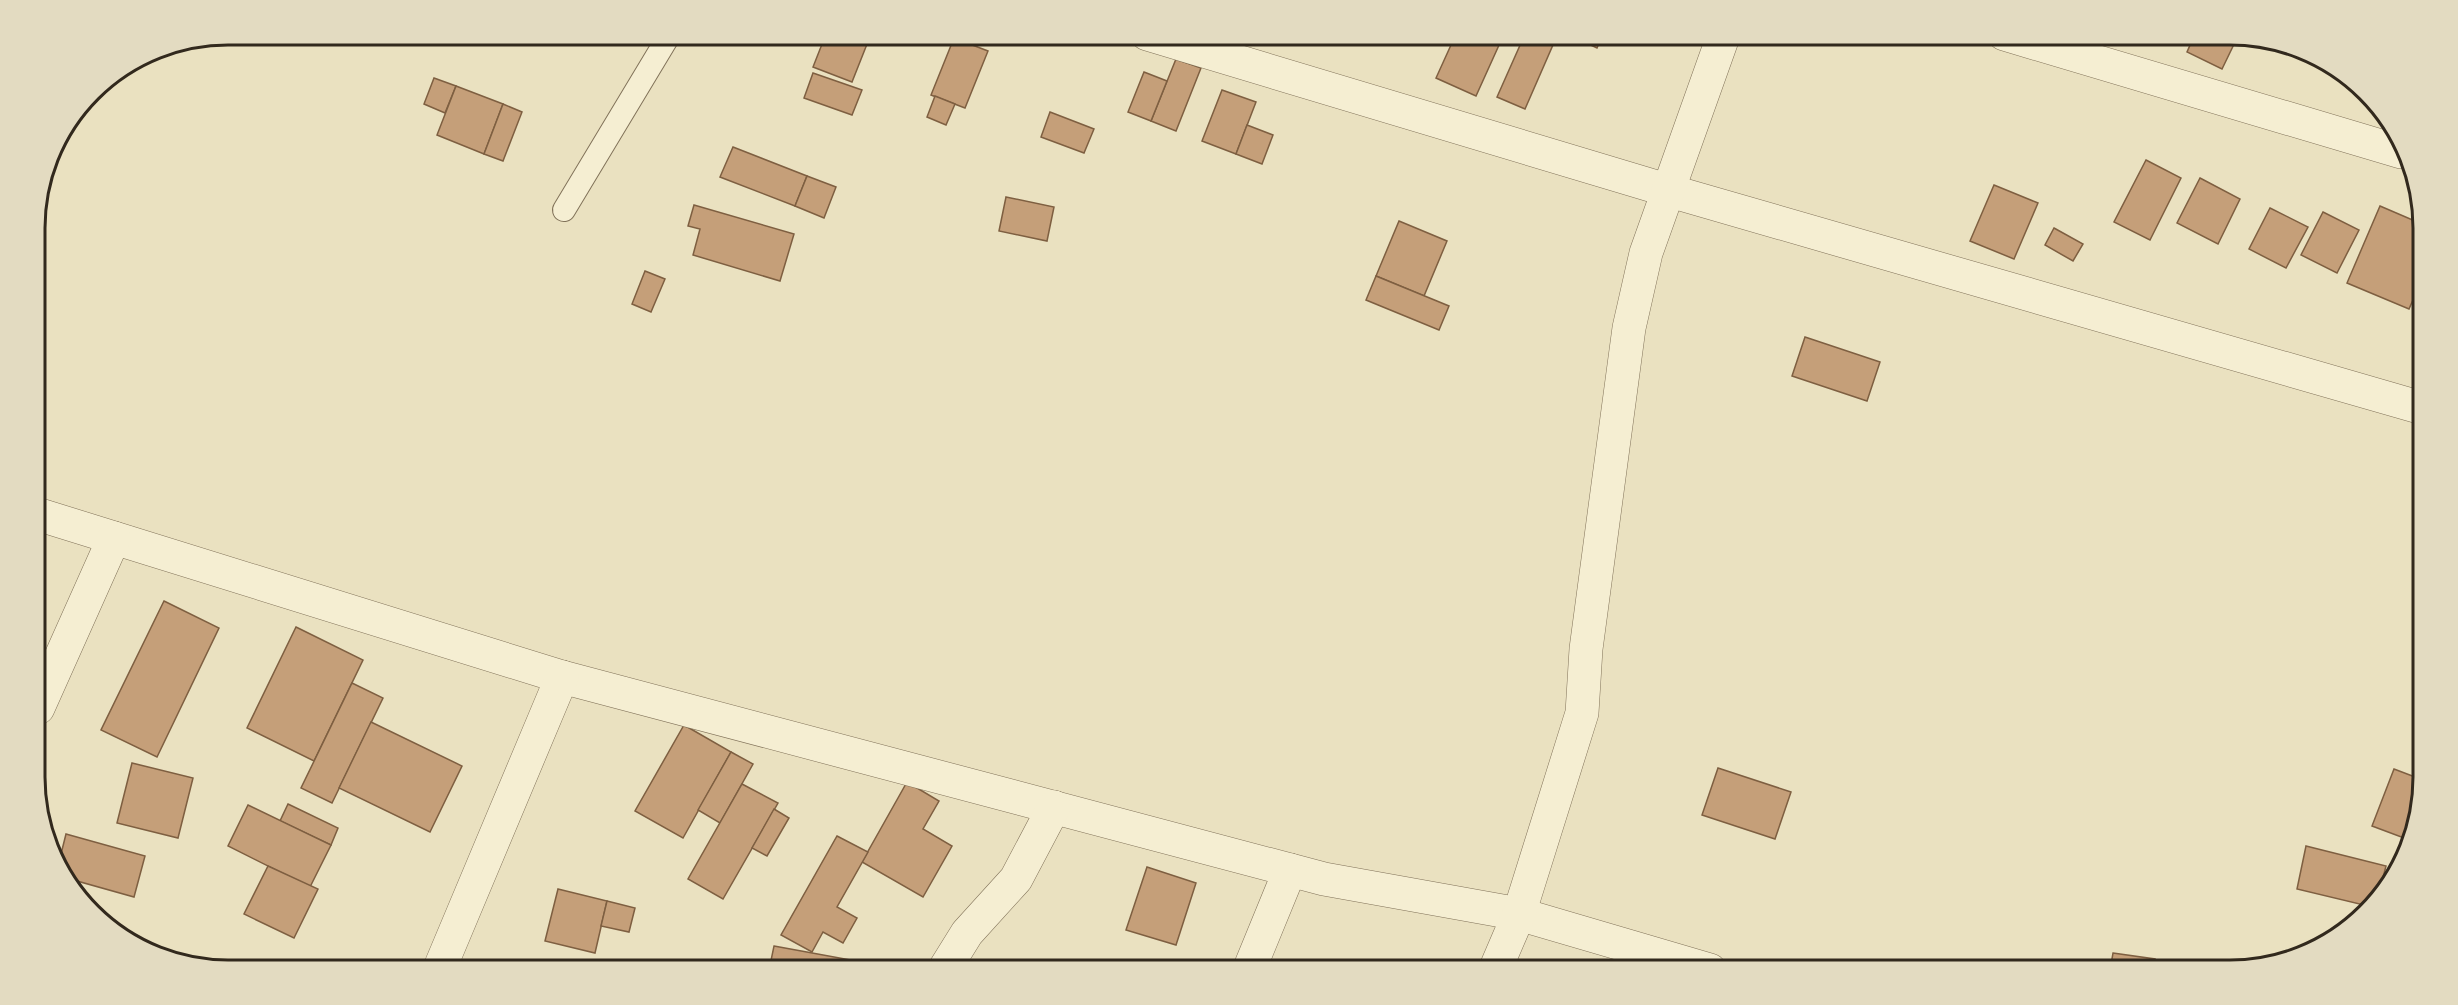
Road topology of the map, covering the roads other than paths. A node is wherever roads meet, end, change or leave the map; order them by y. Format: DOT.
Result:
graph roads {
  1 [pos="663,45"];
  2 [pos="1184,45"];
  3 [pos="1720,45"];
  4 [pos="2041,45"];
  5 [pos="2395,150"];
  6 [pos="1670,191"];
  7 [pos="564,210"];
  8 [pos="2413,405"];
  9 [pos="45,516"];
  10 [pos="114,538"];
  11 [pos="562,677"];
  12 [pos="45,692"];
  13 [pos="1054,807"];
  14 [pos="1290,870"];
  15 [pos="1519,914"];
  16 [pos="443,960"];
  17 [pos="950,960"];
  18 [pos="1253,960"];
  19 [pos="1499,960"];
  20 [pos="1676,960"];
  1 -- 7 [label="lane"];
  2 -- 6 [label="street"];
  3 -- 6 [label="street"];
  4 -- 5 [label="street"];
  6 -- 8 [label="street"];
  6 -- 15 [label="street"];
  9 -- 10 [label="street"];
  10 -- 11 [label="street"];
  10 -- 12 [label="street"];
  11 -- 13 [label="street"];
  11 -- 16 [label="street"];
  13 -- 14 [label="street"];
  13 -- 17 [label="street"];
  14 -- 15 [label="street"];
  14 -- 18 [label="street"];
  15 -- 19 [label="street"];
  15 -- 20 [label="street"];
}
